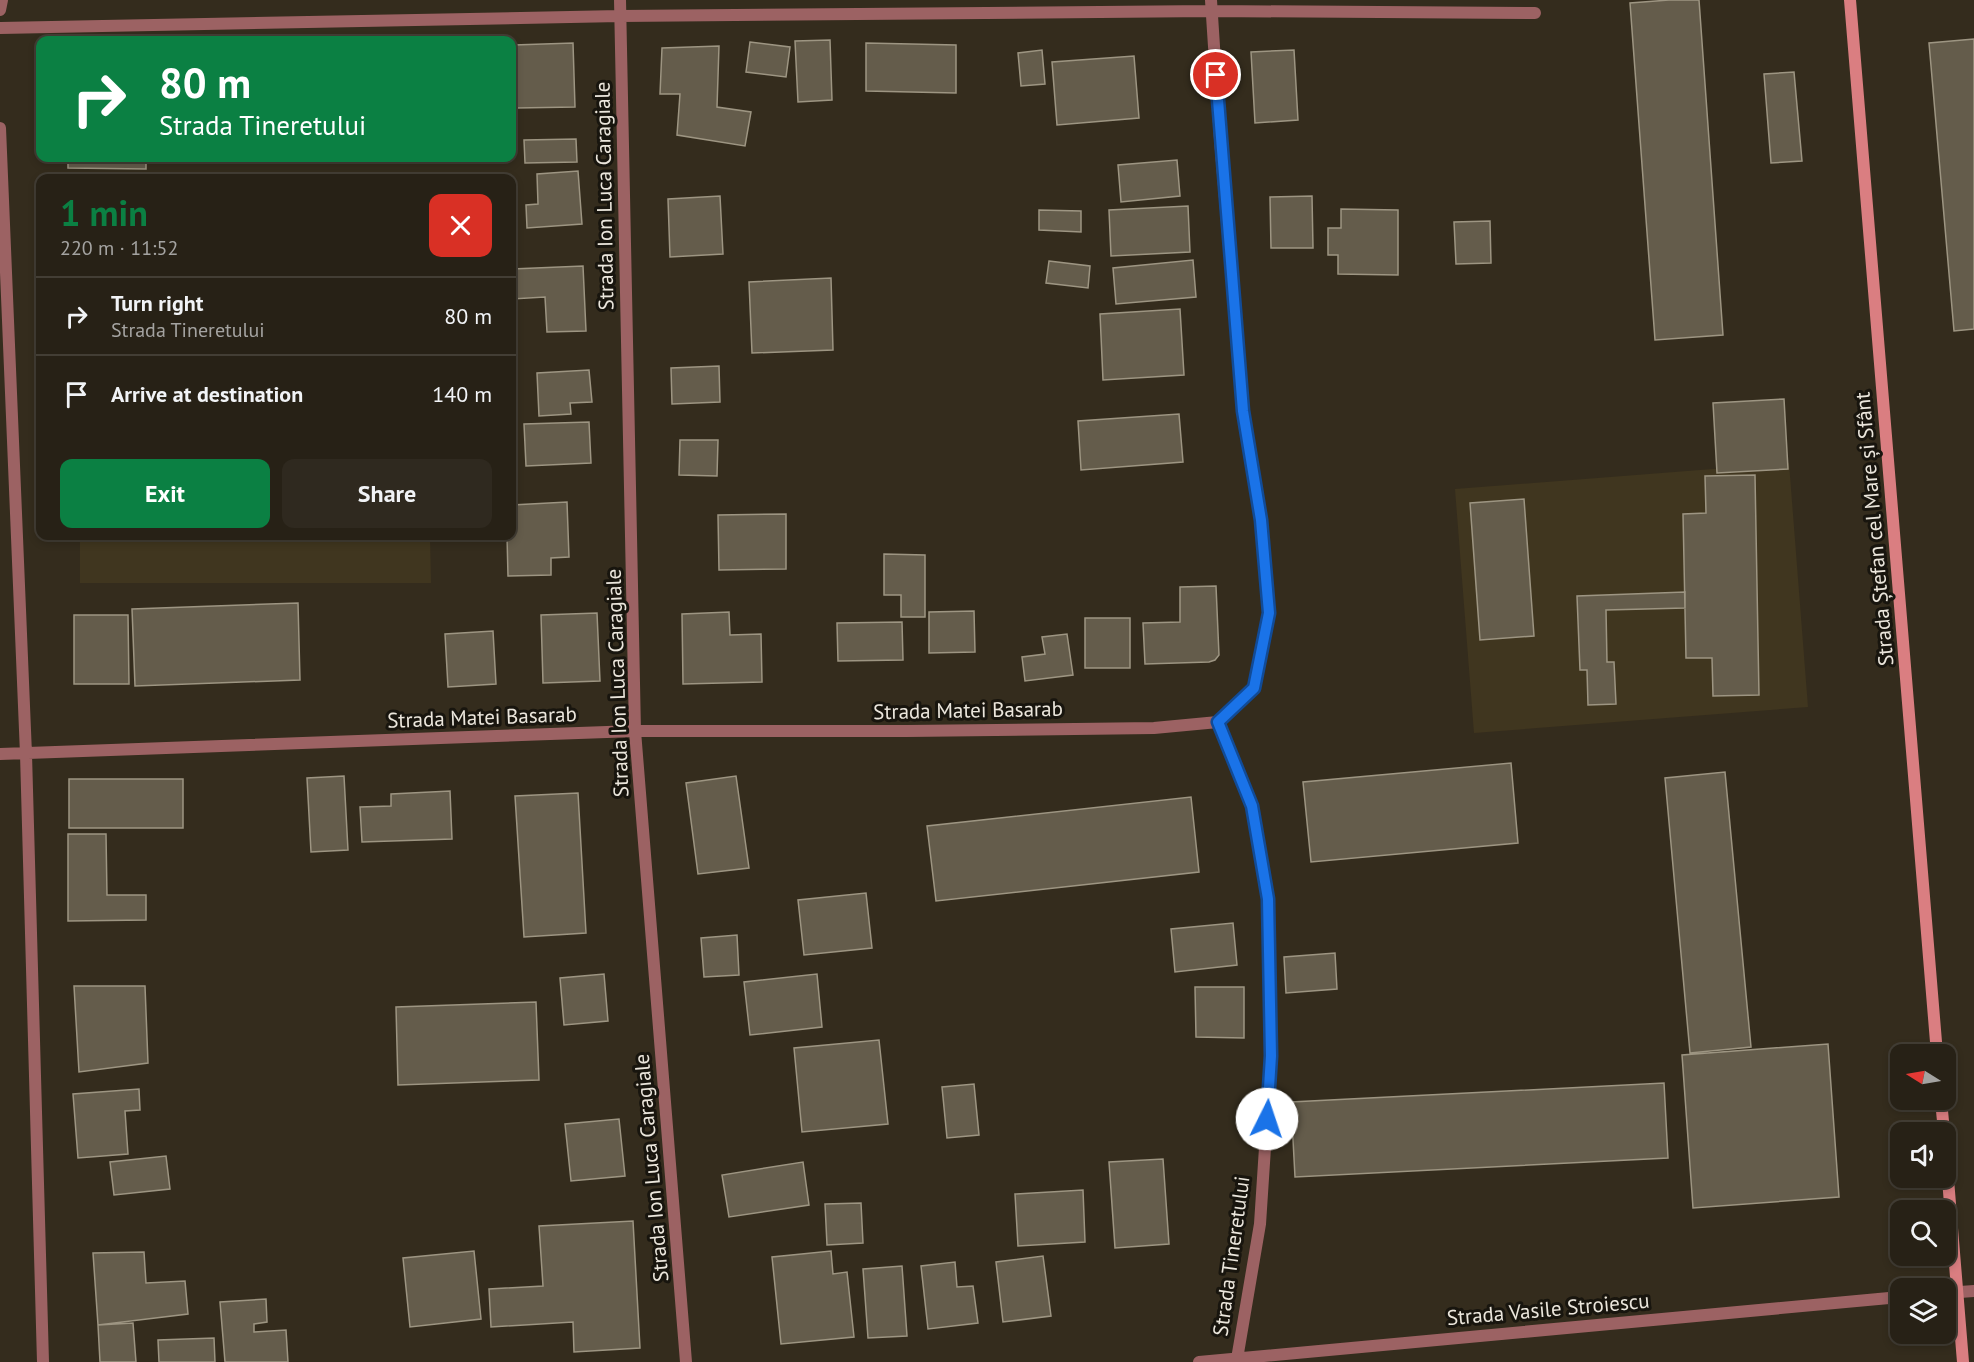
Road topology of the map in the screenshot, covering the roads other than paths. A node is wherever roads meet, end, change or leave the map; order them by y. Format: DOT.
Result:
graph roads {
  1 [pos="3,0"];
  2 [pos="620,0"];
  3 [pos="1850,0"];
  4 [pos="1211,5"];
  5 [pos="0,10"];
  6 [pos="1535,13"];
  7 [pos="620,16"];
  8 [pos="0,28"];
  9 [pos="0,128"];
  10 [pos="1218,722"];
  11 [pos="635,731"];
  12 [pos="26,753"];
  13 [pos="0,754"];
  14 [pos="1936,1044"];
  15 [pos="1947,1188"];
  16 [pos="1950,1278"];
  17 [pos="1974,1291"];
  18 [pos="1956,1293"];
  19 [pos="1890,1298"];
  20 [pos="1956,1322"];
  21 [pos="1237,1359"];
  22 [pos="43,1362"];
  23 [pos="687,1362"];
  24 [pos="1199,1362"];
  25 [pos="1963,1362"];
  1 -- 5 [label="street"];
  2 -- 7 [label="street, Strada Ion Luca Caragiale"];
  3 -- 14 [label="main road, Strada Ștefan cel Mare și Sfânt"];
  4 -- 6 [label="street"];
  4 -- 7 [label="street"];
  4 -- 10 [label="street"];
  7 -- 8 [label="street"];
  7 -- 11 [label="street, Strada Ion Luca Caragiale"];
  9 -- 12 [label="street"];
  10 -- 11 [label="street, Strada Matei Basarab"];
  10 -- 21 [label="street, Strada Tineretului"];
  11 -- 12 [label="street, Strada Matei Basarab"];
  11 -- 23 [label="street, Strada Ion Luca Caragiale"];
  12 -- 13 [label="street, Strada Matei Basarab"];
  12 -- 22 [label="street"];
  15 -- 16 [label="main road"];
  17 -- 18 [label="street"];
  19 -- 21 [label="street, Strada Vasile Stroiescu"];
  20 -- 25 [label="main road"];
  21 -- 24 [label="street, Strada Vasile Stroiescu"];
}
